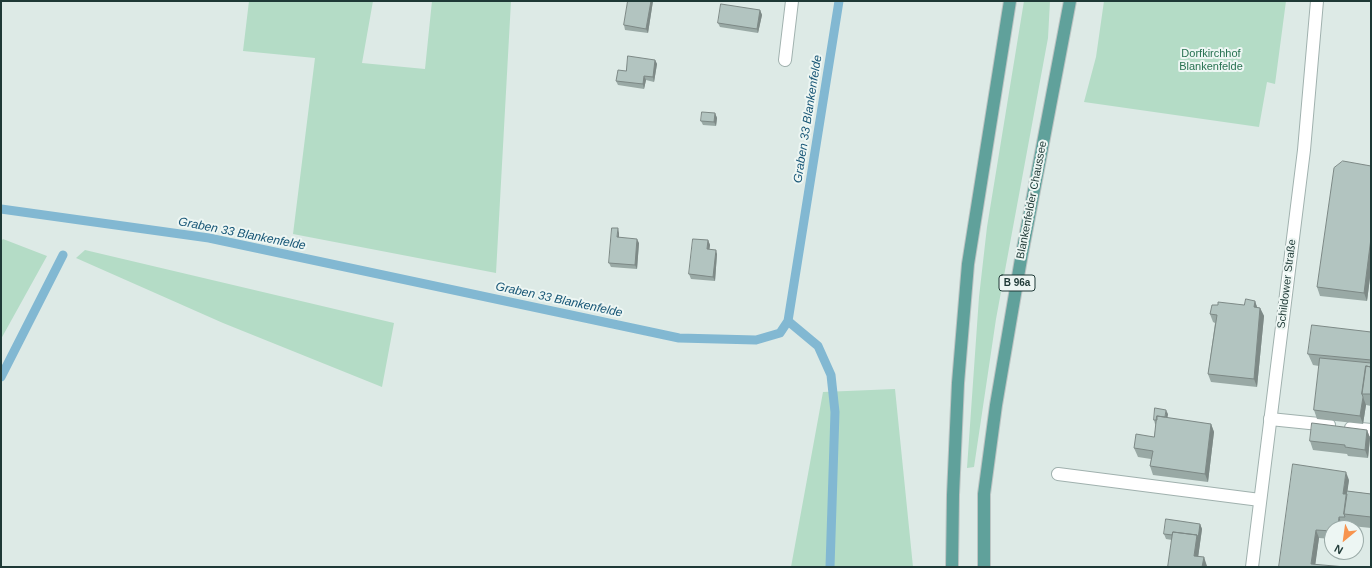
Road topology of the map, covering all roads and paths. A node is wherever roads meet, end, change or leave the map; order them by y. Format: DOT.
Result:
graph roads {
  1 [pos="792,1"];
  2 [pos="1010,1"];
  3 [pos="1070,1"];
  4 [pos="1317,1"];
  5 [pos="785,60"];
  6 [pos="1270,418"];
  7 [pos="1371,430"];
  8 [pos="1058,474"];
  9 [pos="1260,500"];
  10 [pos="952,567"];
  11 [pos="984,567"];
  12 [pos="1252,567"];
  1 -- 5 [label="street"];
  2 -- 10 [label="main road"];
  3 -- 11 [label="main road, Blankenfelder Chaussee / B 96a"];
  4 -- 6 [label="street, Schildower Straße"];
  6 -- 7 [label="street"];
  6 -- 9 [label="street, Schildower Straße"];
  8 -- 9 [label="street"];
  9 -- 12 [label="street, Schildower Straße"];
}
